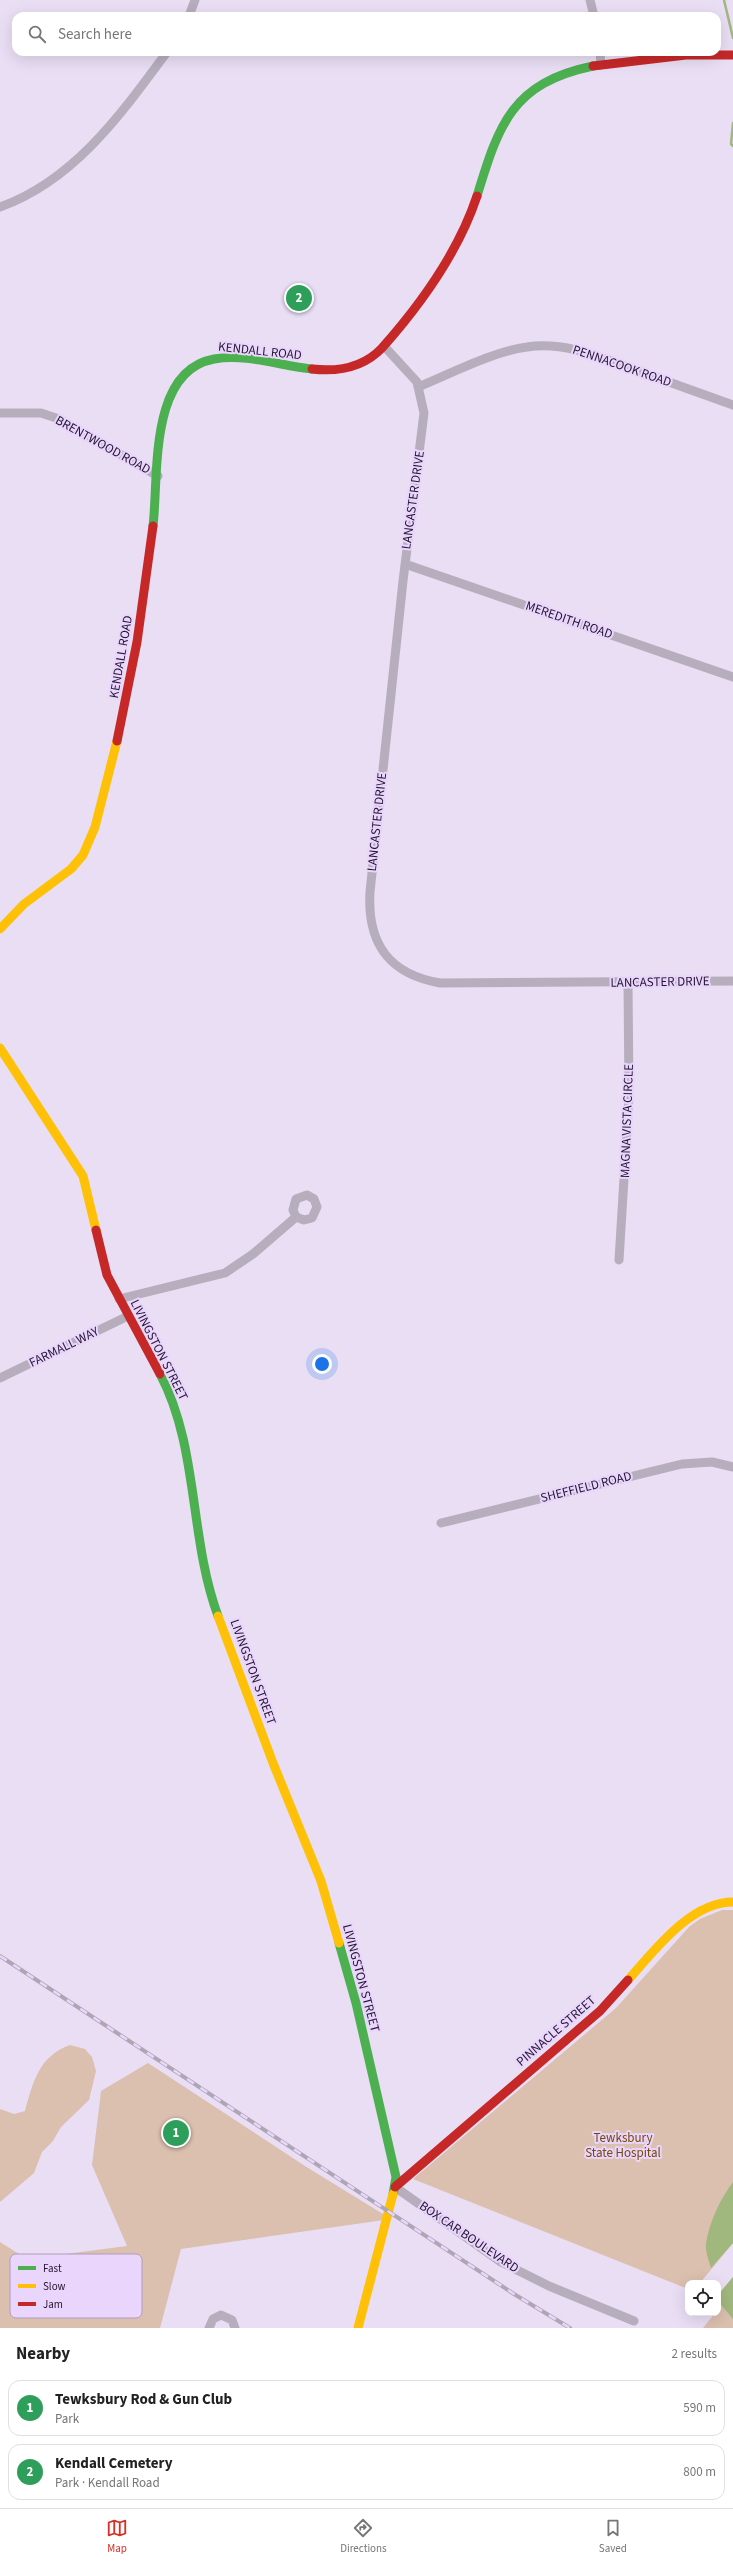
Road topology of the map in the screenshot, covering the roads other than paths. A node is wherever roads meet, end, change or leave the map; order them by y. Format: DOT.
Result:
graph roads {
  1 [pos="195,0"];
  2 [pos="590,0"];
  3 [pos="190,12"];
  4 [pos="593,12"];
  5 [pos="721,55"];
  6 [pos="733,55"];
  7 [pos="164,56"];
  8 [pos="600,56"];
  9 [pos="679,56"];
  10 [pos="601,65"];
  11 [pos="0,207"];
  12 [pos="384,346"];
  13 [pos="418,387"];
  14 [pos="733,404"];
  15 [pos="0,413"];
  16 [pos="158,476"];
  17 [pos="405,564"];
  18 [pos="733,678"];
  19 [pos="0,930"];
  20 [pos="733,981"];
  21 [pos="628,982"];
  22 [pos="0,1048"];
  23 [pos="296,1217"];
  24 [pos="619,1260"];
  25 [pos="119,1299"];
  26 [pos="128,1316"];
  27 [pos="0,1378"];
  28 [pos="733,1467"];
  29 [pos="441,1522"];
  30 [pos="733,1902"];
  31 [pos="395,2187"];
  32 [pos="634,2321"];
  33 [pos="209,2328"];
  34 [pos="235,2328"];
  35 [pos="358,2328"];
  1 -- 3 [label="street"];
  2 -- 4 [label="street"];
  5 -- 6 [label="street, KENDALL ROAD"];
  7 -- 11 [label="street"];
  8 -- 10 [label="street"];
  9 -- 10 [label="street, KENDALL ROAD"];
  10 -- 12 [label="street, KENDALL ROAD"];
  12 -- 13 [label="street, LANCASTER DRIVE"];
  12 -- 16 [label="street, KENDALL ROAD"];
  13 -- 14 [label="street, PENNACOOK ROAD"];
  13 -- 17 [label="street, LANCASTER DRIVE"];
  15 -- 16 [label="street, BRENTWOOD ROAD"];
  16 -- 19 [label="street, KENDALL ROAD"];
  17 -- 18 [label="street, MEREDITH ROAD"];
  17 -- 21 [label="street, LANCASTER DRIVE"];
  20 -- 21 [label="street, LANCASTER DRIVE"];
  21 -- 24 [label="street, MAGNA VISTA CIRCLE"];
  22 -- 25 [label="street, LIVINGSTON STREET"];
  23 -- 25 [label="street"];
  25 -- 26 [label="street, LIVINGSTON STREET"];
  26 -- 27 [label="street, FARMALL WAY"];
  26 -- 31 [label="street, LIVINGSTON STREET"];
  28 -- 29 [label="street, SHEFFIELD ROAD"];
  30 -- 31 [label="street, PINNACLE STREET"];
  31 -- 32 [label="street, BOX CAR BOULEVARD"];
  31 -- 35 [label="street, LIVINGSTON STREET"];
  33 -- 34 [label="street"];
}
